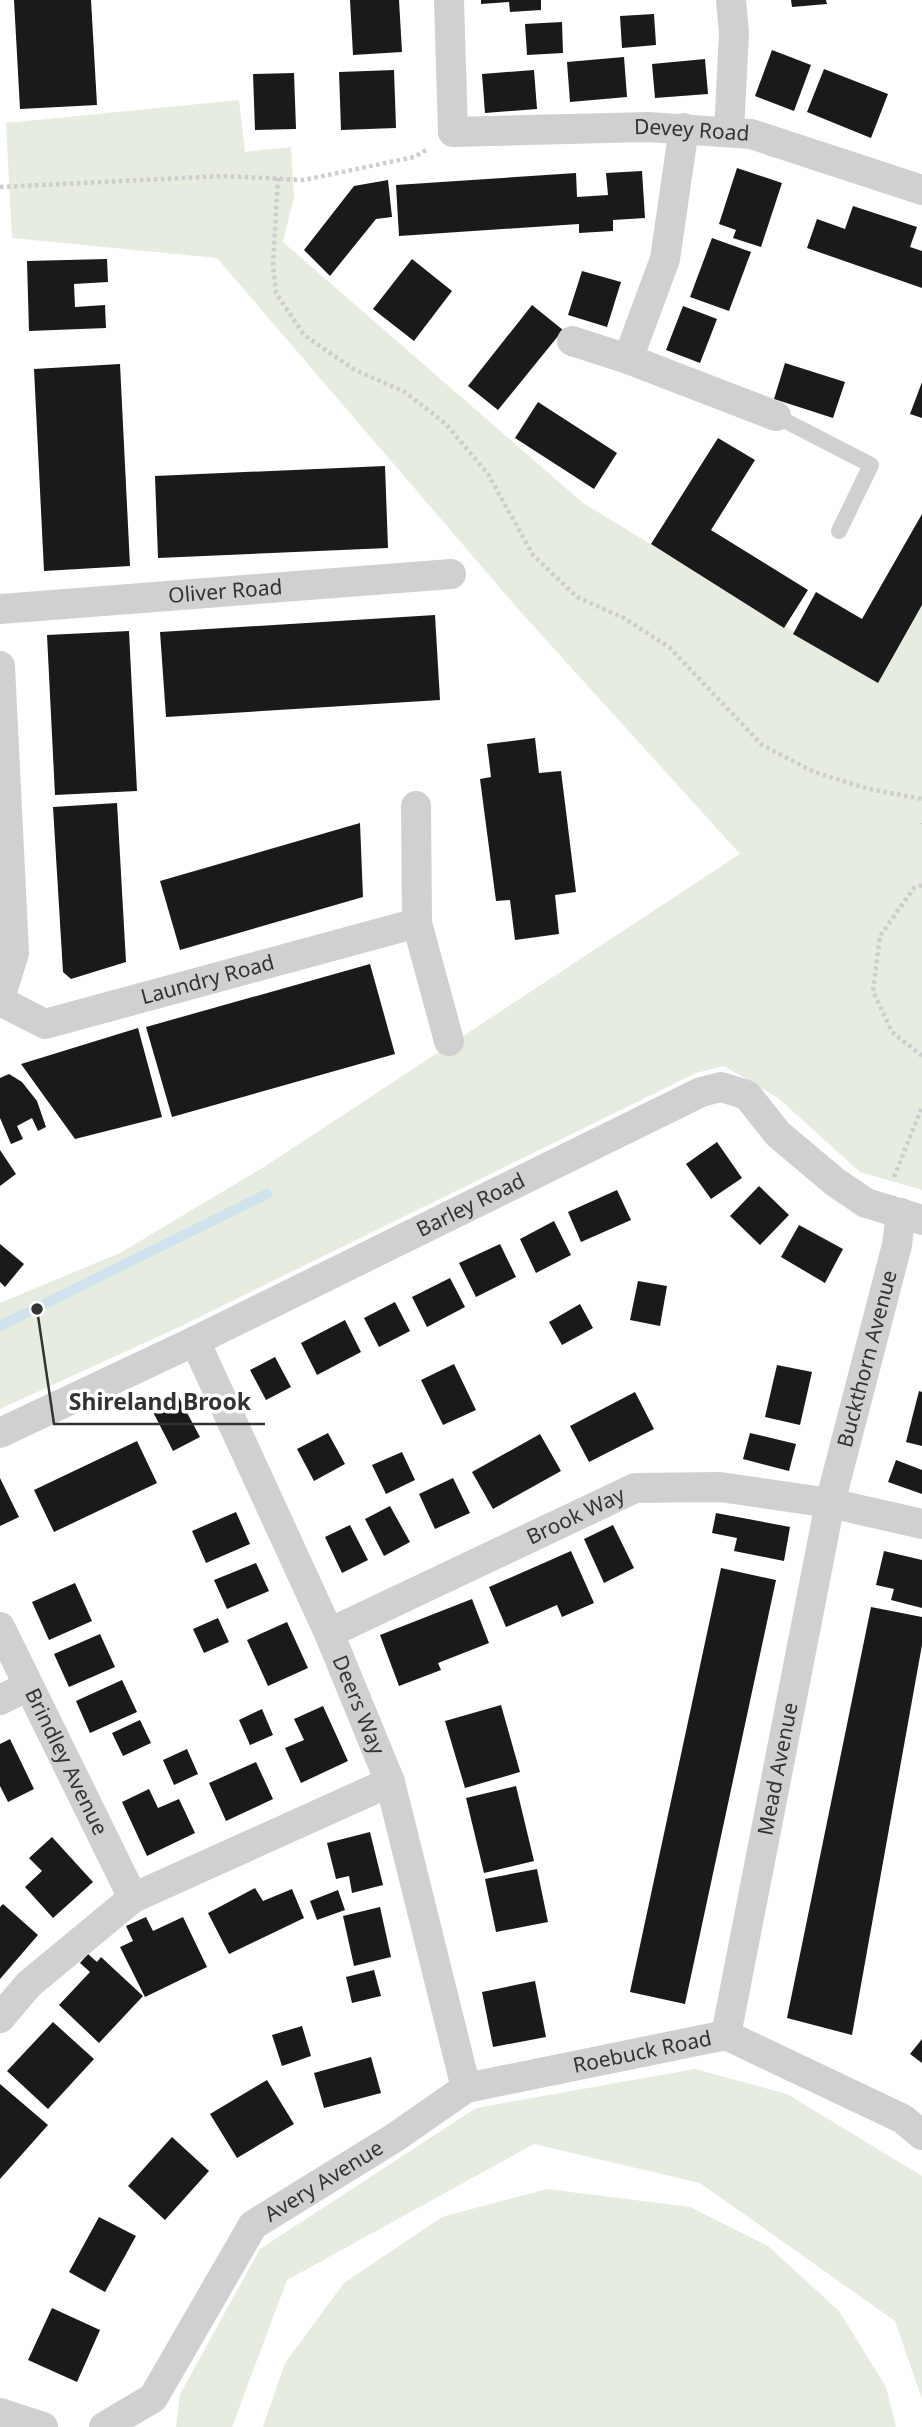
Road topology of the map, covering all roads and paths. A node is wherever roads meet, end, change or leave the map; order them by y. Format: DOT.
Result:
graph roads {
  1 [pos="449,0"];
  2 [pos="731,0"];
  3 [pos="684,128"];
  4 [pos="453,132"];
  5 [pos="729,132"];
  6 [pos="278,178"];
  7 [pos="0,187"];
  8 [pos="922,190"];
  9 [pos="572,341"];
  10 [pos="628,359"];
  11 [pos="776,416"];
  12 [pos="839,531"];
  13 [pos="452,574"];
  14 [pos="0,609"];
  15 [pos="0,666"];
  16 [pos="922,799"];
  17 [pos="416,806"];
  18 [pos="922,884"];
  19 [pos="417,923"];
  20 [pos="0,999"];
  21 [pos="449,1041"];
  22 [pos="922,1056"];
  23 [pos="922,1107"];
  24 [pos="912,1217"];
  25 [pos="195,1341"];
  26 [pos="0,1433"];
  27 [pos="830,1503"];
  28 [pos="922,1524"];
  29 [pos="0,1627"];
  30 [pos="329,1633"];
  31 [pos="28,1686"];
  32 [pos="0,1700"];
  33 [pos="390,1782"];
  34 [pos="133,1898"];
  35 [pos="0,2018"];
  36 [pos="726,2035"];
  37 [pos="466,2088"];
  38 [pos="922,2135"];
  39 [pos="0,2413"];
  40 [pos="43,2427"];
  41 [pos="104,2427"];
  1 -- 4 [label="street"];
  2 -- 5 [label="street"];
  3 -- 4 [label="street, Devey Road"];
  3 -- 5 [label="street, Devey Road"];
  3 -- 10 [label="street"];
  4 -- 6 [label="path"];
  5 -- 8 [label="street, Devey Road"];
  6 -- 7 [label="path"];
  6 -- 16 [label="path"];
  9 -- 10 [label="street"];
  10 -- 11 [label="street"];
  11 -- 12 [label="lane"];
  13 -- 14 [label="street, Oliver Road"];
  15 -- 20 [label="street"];
  17 -- 19 [label="street"];
  18 -- 22 [label="path"];
  19 -- 20 [label="street, Laundry Road"];
  19 -- 21 [label="street"];
  23 -- 24 [label="path"];
  24 -- 25 [label="street, Barley Road"];
  24 -- 27 [label="street, Buckthorn Avenue"];
  25 -- 26 [label="street, Barley Road"];
  25 -- 30 [label="street, Deers Way"];
  27 -- 28 [label="street, Brook Way"];
  27 -- 30 [label="street, Brook Way"];
  27 -- 36 [label="street, Mead Avenue"];
  29 -- 31 [label="street, Brindley Avenue"];
  30 -- 33 [label="street, Deers Way"];
  31 -- 32 [label="street"];
  31 -- 34 [label="street, Brindley Avenue"];
  33 -- 34 [label="street"];
  33 -- 37 [label="street, Deers Way"];
  34 -- 35 [label="street"];
  36 -- 37 [label="street, Roebuck Road"];
  36 -- 38 [label="street, Roebuck Road"];
  37 -- 41 [label="street, Avery Avenue"];
  39 -- 40 [label="street"];
}
